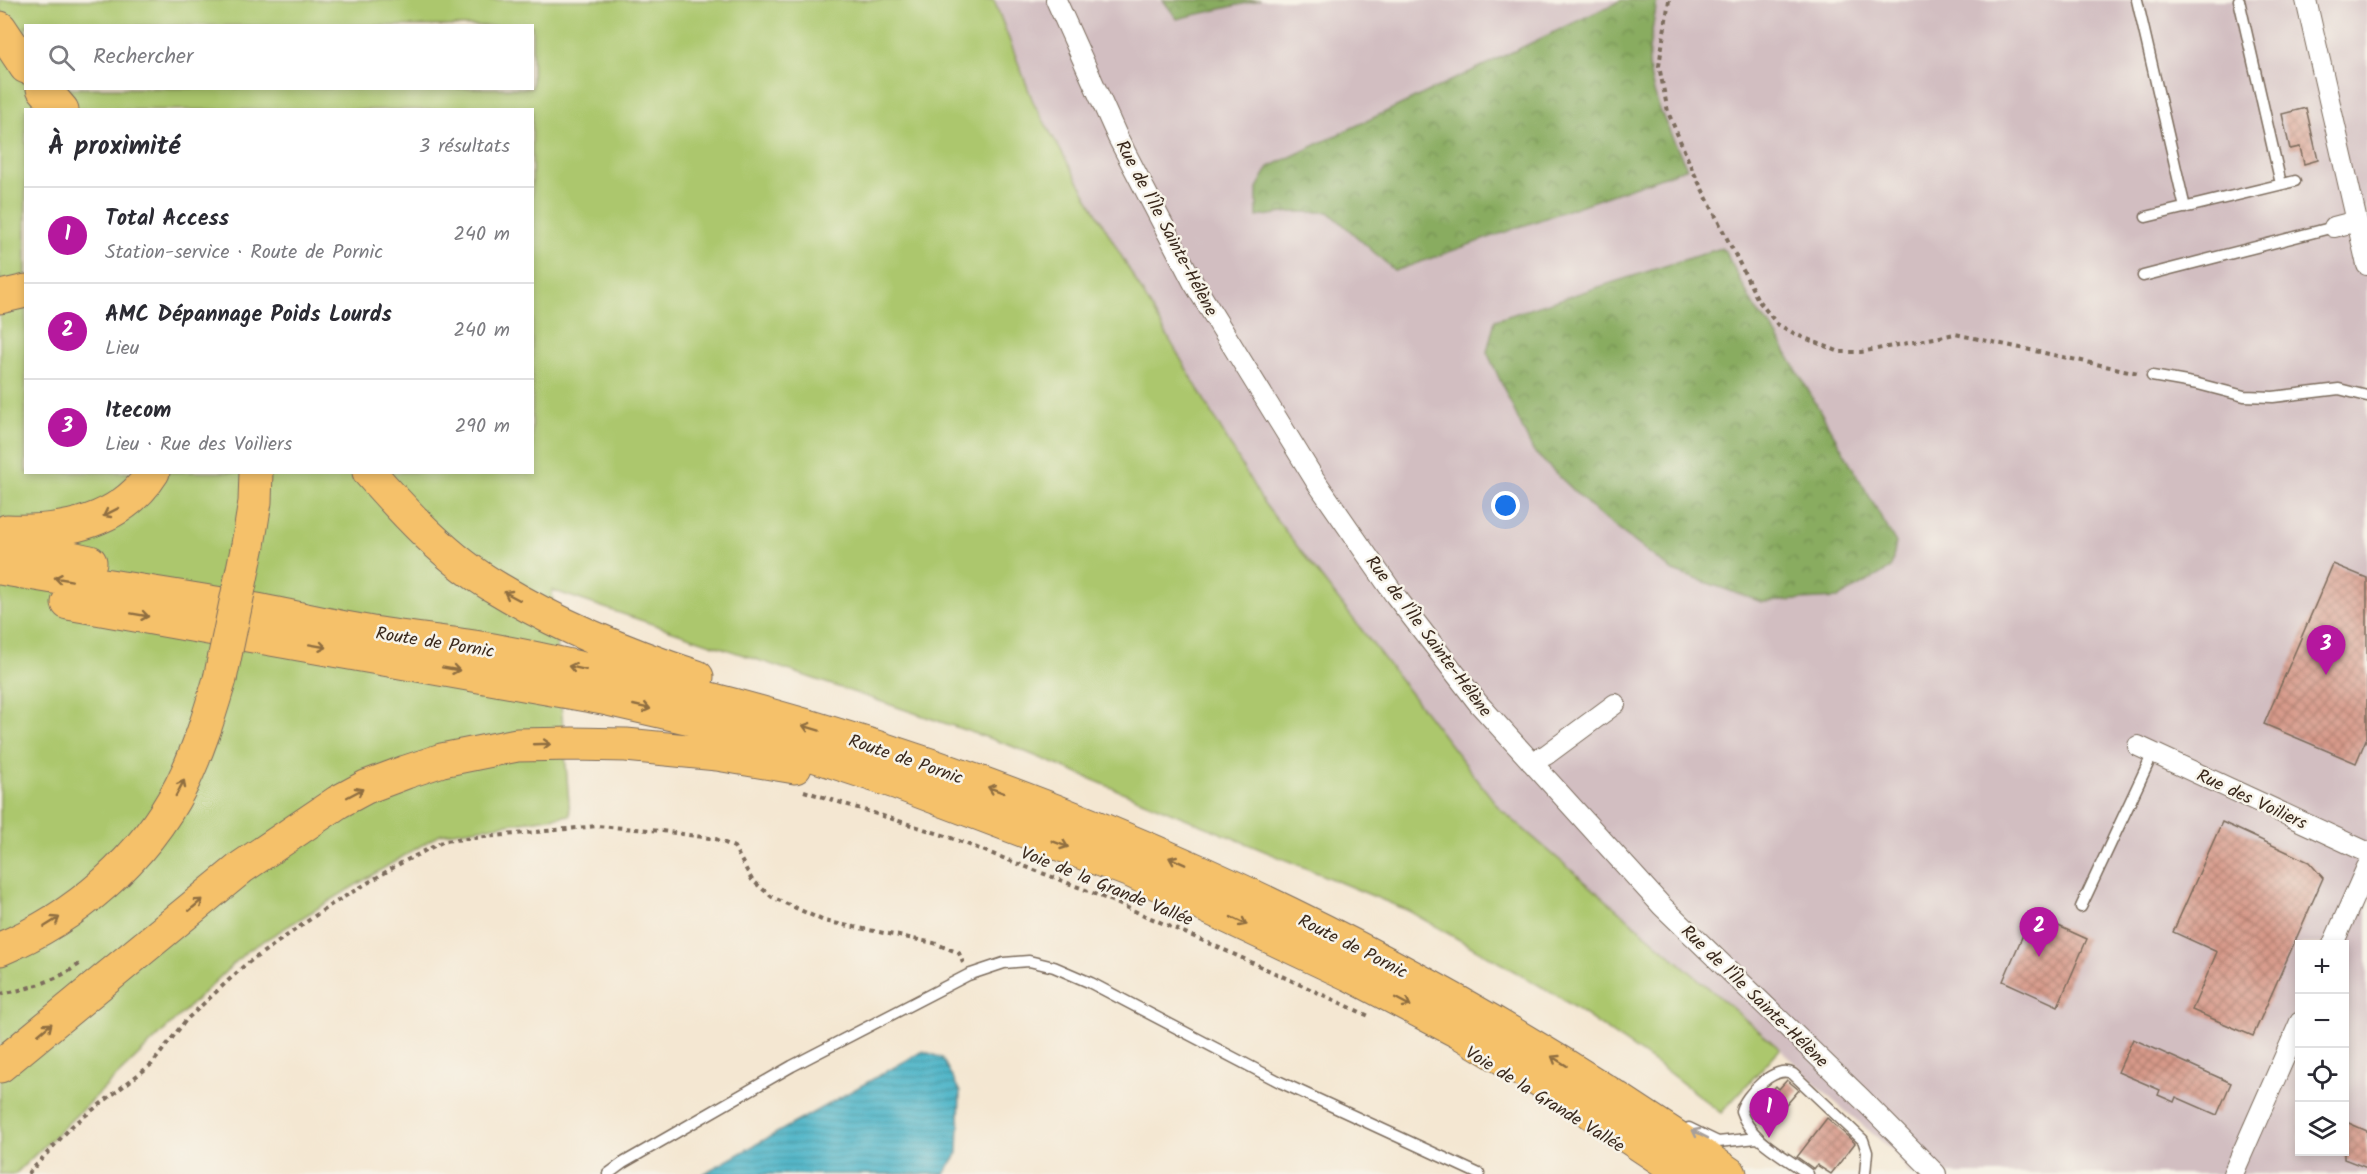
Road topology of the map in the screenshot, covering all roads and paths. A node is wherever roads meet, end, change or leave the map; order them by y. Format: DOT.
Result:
graph roads {
  1 [pos="1056,0"];
  2 [pos="1669,0"];
  3 [pos="2138,0"];
  4 [pos="2240,0"];
  5 [pos="2306,0"];
  6 [pos="0,28"];
  7 [pos="24,64"];
  8 [pos="45,90"];
  9 [pos="60,108"];
  10 [pos="2295,181"];
  11 [pos="2282,184"];
  12 [pos="2185,208"];
  13 [pos="2146,217"];
  14 [pos="2357,221"];
  15 [pos="2334,227"];
  16 [pos="2367,265"];
  17 [pos="2143,276"];
  18 [pos="24,291"];
  19 [pos="0,297"];
  20 [pos="2152,376"];
  21 [pos="2367,396"];
  22 [pos="152,474"];
  23 [pos="256,474"];
  24 [pos="371,474"];
  25 [pos="0,531"];
  26 [pos="0,543"];
  27 [pos="0,568"];
  28 [pos="0,591"];
  29 [pos="487,649"];
  30 [pos="1615,704"];
  31 [pos="777,717"];
  32 [pos="2145,750"];
  33 [pos="1531,762"];
  34 [pos="796,789"];
  35 [pos="946,800"];
  36 [pos="2367,852"];
  37 [pos="2367,867"];
  38 [pos="2081,907"];
  39 [pos="2335,940"];
  40 [pos="0,949"];
  41 [pos="968,975"];
  42 [pos="1374,1018"];
  43 [pos="2295,1033"];
  44 [pos="0,1066"];
  45 [pos="1683,1124"];
  46 [pos="1757,1138"];
  47 [pos="28,1174"];
  48 [pos="608,1174"];
  49 [pos="1479,1174"];
  50 [pos="1684,1174"];
  51 [pos="1730,1174"];
  52 [pos="1808,1174"];
  53 [pos="1865,1174"];
  54 [pos="1936,1174"];
  55 [pos="2233,1174"];
  1 -- 33 [label="street, Rue de l'Île Sainte-Hélène"];
  2 -- 20 [label="path"];
  3 -- 12 [label="lane"];
  4 -- 11 [label="lane"];
  5 -- 14 [label="street"];
  6 -- 7 [label="highway"];
  8 -- 9 [label="highway"];
  10 -- 11 [label="lane"];
  11 -- 12 [label="lane"];
  12 -- 13 [label="lane"];
  14 -- 15 [label="street"];
  14 -- 16 [label="street"];
  15 -- 17 [label="lane"];
  18 -- 19 [label="highway"];
  20 -- 21 [label="lane"];
  22 -- 25 [label="highway, one-way"];
  40 -- 23 [label="highway, one-way, bridge"];
  31 -- 24 [label="highway, one-way"];
  26 -- 29 [label="highway"];
  29 -- 27 [label="highway, Route de Pornic, one-way"];
  28 -- 35 [label="highway, Route de Pornic, one-way"];
  31 -- 29 [label="highway, Route de Pornic, one-way"];
  30 -- 33 [label="street"];
  51 -- 31 [label="highway, Route de Pornic, one-way"];
  32 -- 36 [label="street, Rue des Voiliers"];
  32 -- 38 [label="lane"];
  33 -- 54 [label="street, Rue de l'Île Sainte-Hélène"];
  34 -- 42 [label="path, Voie de la Grande Vallée"];
  44 -- 35 [label="highway, one-way"];
  35 -- 50 [label="highway, Route de Pornic, one-way"];
  37 -- 39 [label="street"];
  41 -- 47 [label="path"];
  41 -- 48 [label="lane"];
  41 -- 49 [label="lane"];
  43 -- 55 [label="street"];
  46 -- 45 [label="lane, one-way"];
  46 -- 52 [label="lane"];
  46 -- 53 [label="lane"];
}
